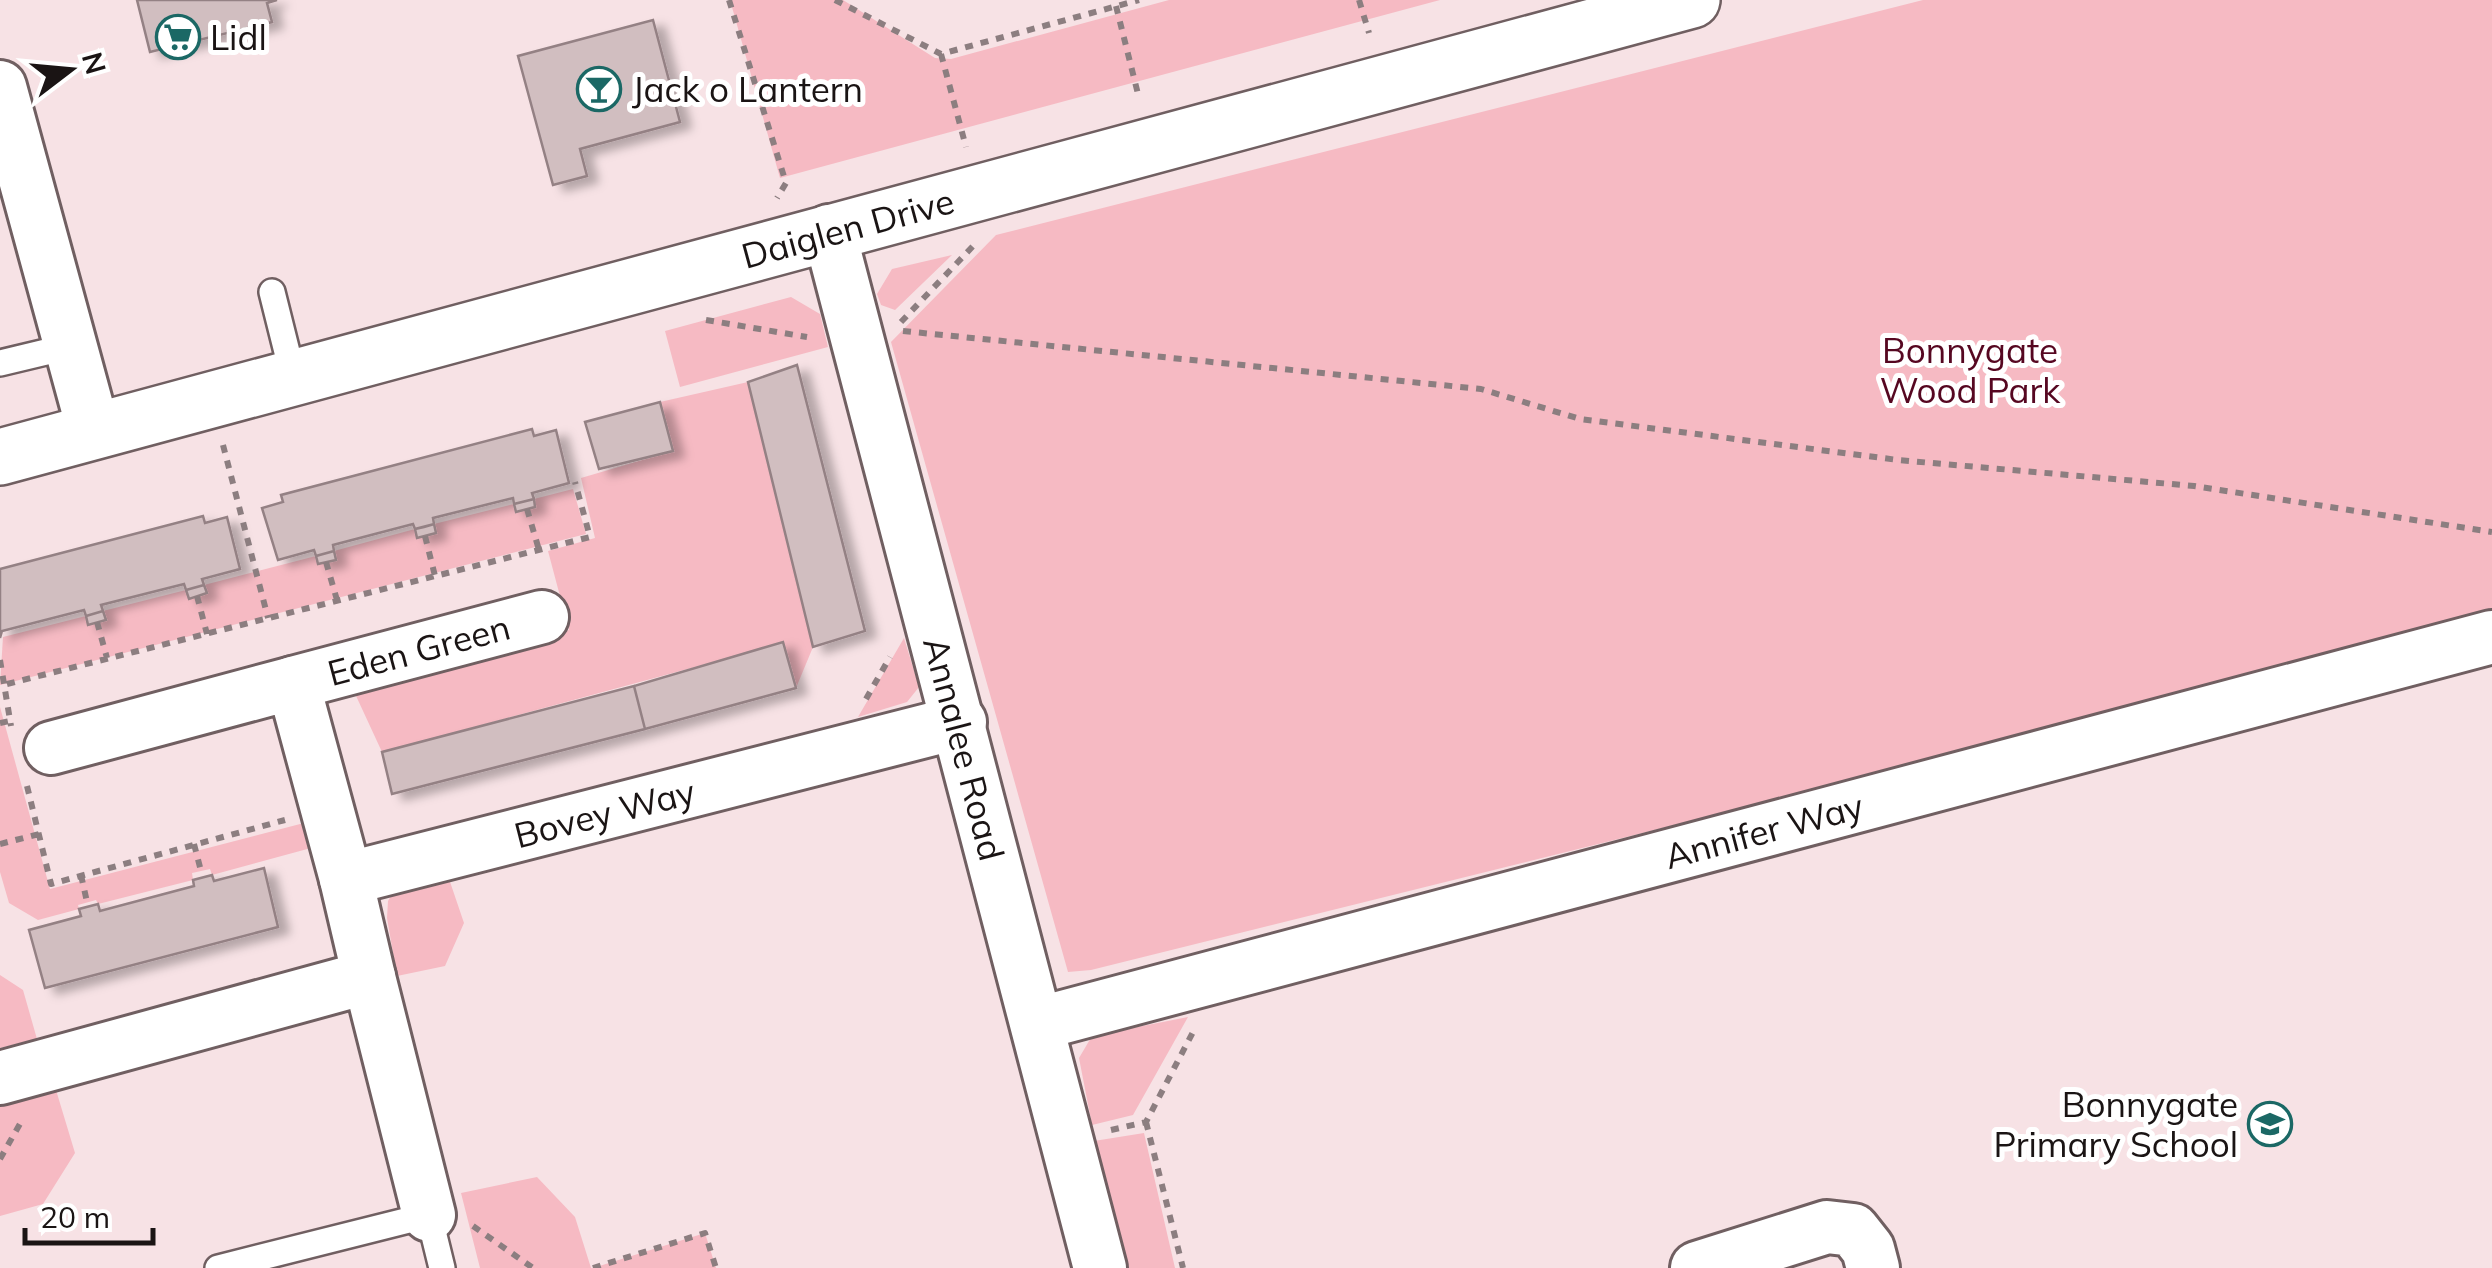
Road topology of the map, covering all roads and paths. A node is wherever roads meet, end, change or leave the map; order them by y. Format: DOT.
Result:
graph roads {
  1 [pos="729,0"];
  2 [pos="835,0"];
  3 [pos="1139,0"];
  4 [pos="1359,0"];
  5 [pos="1692,0"];
  6 [pos="1116,6"];
  7 [pos="1369,33"];
  8 [pos="942,54"];
  9 [pos="1138,94"];
  10 [pos="3,112"];
  11 [pos="964,140"];
  12 [pos="806,238"];
  13 [pos="272,292"];
  14 [pos="692,317"];
  15 [pos="893,330"];
  16 [pos="818,339"];
  17 [pos="71,346"];
  18 [pos="0,363"];
  19 [pos="293,376"];
  20 [pos="94,432"];
  21 [pos="222,443"];
  22 [pos="0,457"];
  23 [pos="575,482"];
  24 [pos="527,509"];
  25 [pos="2492,532"];
  26 [pos="425,536"];
  27 [pos="539,550"];
  28 [pos="326,562"];
  29 [pos="435,576"];
  30 [pos="197,596"];
  31 [pos="337,600"];
  32 [pos="542,616"];
  33 [pos="268,618"];
  34 [pos="96,622"];
  35 [pos="207,634"];
  36 [pos="2492,638"];
  37 [pos="893,652"];
  38 [pos="107,658"];
  39 [pos="0,660"];
  40 [pos="293,682"];
  41 [pos="7,684"];
  42 [pos="858,714"];
  43 [pos="960,722"];
  44 [pos="0,723"];
  45 [pos="25,746"];
  46 [pos="288,819"];
  47 [pos="39,834"];
  48 [pos="0,844"];
  49 [pos="194,844"];
  50 [pos="201,871"];
  51 [pos="81,875"];
  52 [pos="346,879"];
  53 [pos="87,902"];
  54 [pos="369,977"];
  55 [pos="1038,1024"];
  56 [pos="1196,1027"];
  57 [pos="0,1078"];
  58 [pos="1146,1122"];
  59 [pos="1101,1133"];
  60 [pos="429,1215"];
  61 [pos="218,1268"];
  62 [pos="442,1268"];
  63 [pos="533,1268"];
  64 [pos="592,1268"];
  65 [pos="716,1268"];
  66 [pos="1100,1268"];
  67 [pos="1183,1268"];
  68 [pos="1697,1268"];
  69 [pos="1873,1268"];
  1 -- 12 [label="path"];
  2 -- 8 [label="path"];
  3 -- 6 [label="path"];
  4 -- 7 [label="path"];
  5 -- 12 [label="street, Daiglen Drive"];
  6 -- 8 [label="path"];
  6 -- 9 [label="path"];
  8 -- 11 [label="path"];
  10 -- 17 [label="street"];
  12 -- 19 [label="street, Daiglen Drive"];
  12 -- 43 [label="street, Annalee Road"];
  13 -- 19 [label="lane"];
  14 -- 16 [label="path"];
  15 -- 25 [label="path"];
  17 -- 18 [label="lane"];
  17 -- 20 [label="street"];
  19 -- 20 [label="street, Daiglen Drive"];
  20 -- 22 [label="street, Daiglen Drive"];
  21 -- 33 [label="path"];
  23 -- 27 [label="path"];
  24 -- 27 [label="path"];
  26 -- 29 [label="path"];
  27 -- 29 [label="path"];
  28 -- 31 [label="path"];
  29 -- 31 [label="path"];
  30 -- 35 [label="path"];
  31 -- 33 [label="path"];
  32 -- 40 [label="street, Eden Green"];
  33 -- 35 [label="path"];
  34 -- 38 [label="path"];
  35 -- 38 [label="path"];
  36 -- 55 [label="street, Annifer Way"];
  37 -- 42 [label="path"];
  38 -- 41 [label="path"];
  39 -- 41 [label="path"];
  40 -- 45 [label="street, Eden Green"];
  40 -- 52 [label="street, Eden Green"];
  41 -- 45 [label="path"];
  43 -- 52 [label="street, Bovey Way"];
  43 -- 55 [label="street, Annalee Road"];
  44 -- 45 [label="path"];
  45 -- 47 [label="path"];
  46 -- 49 [label="path"];
  47 -- 48 [label="path"];
  47 -- 51 [label="path"];
  49 -- 50 [label="path"];
  49 -- 51 [label="path"];
  51 -- 53 [label="path"];
  52 -- 54 [label="street"];
  54 -- 57 [label="street"];
  54 -- 60 [label="street"];
  55 -- 66 [label="street, Annalee Road"];
  56 -- 58 [label="path"];
  58 -- 59 [label="path"];
  58 -- 67 [label="path"];
  60 -- 61 [label="lane"];
  60 -- 62 [label="lane"];
  60 -- 63 [label="path"];
  64 -- 65 [label="path"];
  68 -- 69 [label="street"];
}
